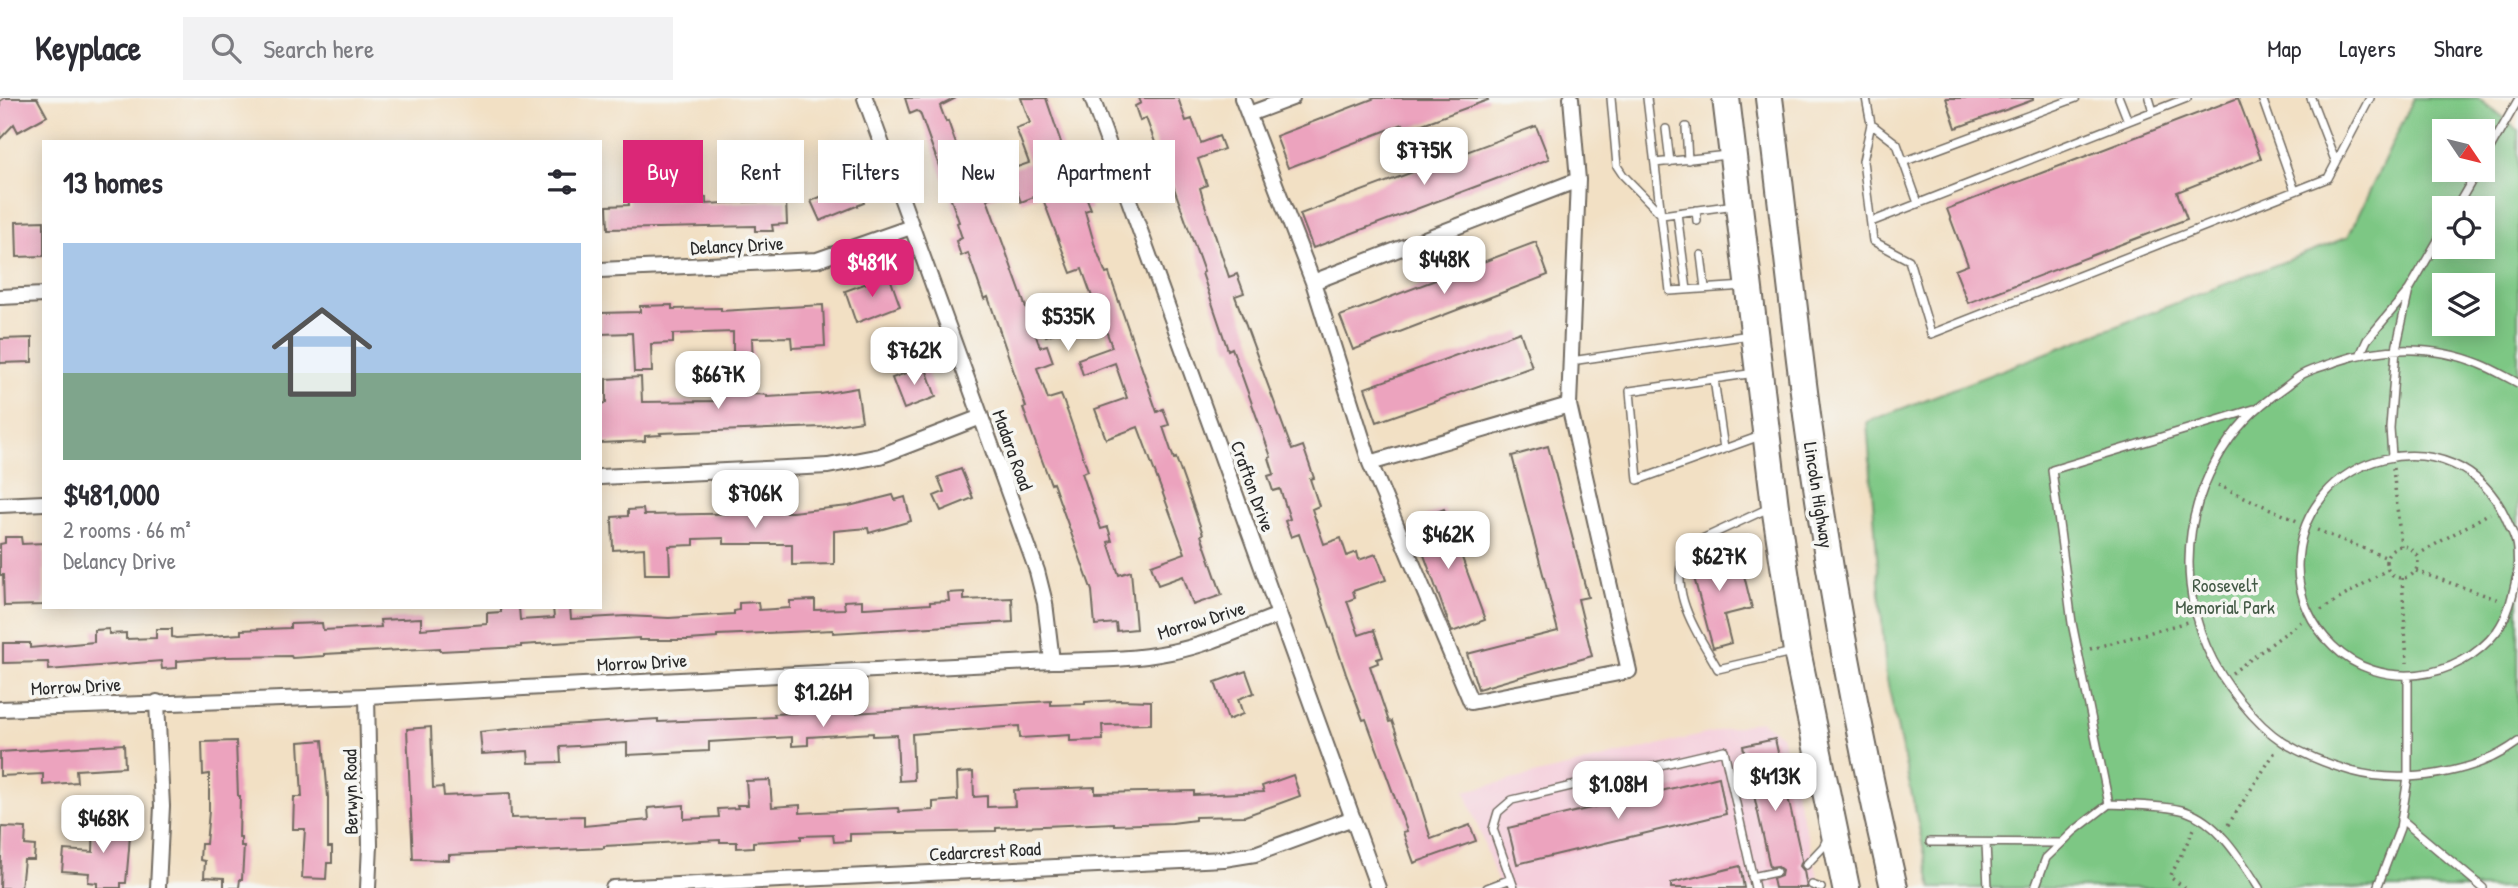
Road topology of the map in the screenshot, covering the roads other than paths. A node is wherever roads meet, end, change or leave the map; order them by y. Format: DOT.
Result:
graph roads {
  1 [pos="865,98"];
  2 [pos="1092,98"];
  3 [pos="1242,98"];
  4 [pos="1292,98"];
  5 [pos="1571,98"];
  6 [pos="1611,98"];
  7 [pos="1647,98"];
  8 [pos="1726,98"];
  9 [pos="1769,98"];
  10 [pos="1866,98"];
  11 [pos="2077,98"];
  12 [pos="2119,98"];
  13 [pos="2149,98"];
  14 [pos="2187,98"];
  15 [pos="2262,98"];
  16 [pos="2311,98"];
  17 [pos="2370,98"];
  18 [pos="2518,100"];
  19 [pos="2153,111"];
  20 [pos="1249,114"];
  21 [pos="2128,121"];
  22 [pos="1871,124"];
  23 [pos="1686,127"];
  24 [pos="1666,129"];
  25 [pos="2496,138"];
  26 [pos="1733,155"];
  27 [pos="1688,160"];
  28 [pos="1670,162"];
  29 [pos="1903,162"];
  30 [pos="1655,163"];
  31 [pos="2336,163"];
  32 [pos="1578,180"];
  33 [pos="2295,191"];
  34 [pos="1918,203"];
  35 [pos="1739,204"];
  36 [pos="1696,210"];
  37 [pos="1677,213"];
  38 [pos="1662,215"];
  39 [pos="1698,221"];
  40 [pos="1871,222"];
  41 [pos="911,227"];
  42 [pos="2432,250"];
  43 [pos="1701,255"];
  44 [pos="602,270"];
  45 [pos="1313,282"];
  46 [pos="1749,286"];
  47 [pos="1704,289"];
  48 [pos="1687,290"];
  49 [pos="2409,290"];
  50 [pos="42,295"];
  51 [pos="0,298"];
  52 [pos="1754,334"];
  53 [pos="2396,349"];
  54 [pos="2361,353"];
  55 [pos="1571,361"];
  56 [pos="1759,372"];
  57 [pos="1714,379"];
  58 [pos="2518,383"];
  59 [pos="1569,405"];
  60 [pos="2254,409"];
  61 [pos="981,417"];
  62 [pos="1766,434"];
  63 [pos="1724,449"];
  64 [pos="2392,456"];
  65 [pos="1370,463"];
  66 [pos="602,477"];
  67 [pos="42,503"];
  68 [pos="0,505"];
  69 [pos="1775,506"];
  70 [pos="2518,570"];
  71 [pos="2514,606"];
  72 [pos="1279,615"];
  73 [pos="1797,651"];
  74 [pos="1052,660"];
  75 [pos="2408,676"];
  76 [pos="367,696"];
  77 [pos="157,702"];
  78 [pos="0,709"];
  79 [pos="2518,742"];
  80 [pos="2408,778"];
  81 [pos="2109,804"];
  82 [pos="1353,818"];
  83 [pos="2401,819"];
  84 [pos="1834,827"];
  85 [pos="1930,842"];
  86 [pos="1986,843"];
  87 [pos="2061,844"];
  88 [pos="1806,865"];
  89 [pos="1776,872"];
  90 [pos="1752,877"];
  91 [pos="1511,879"];
  92 [pos="1812,885"];
  93 [pos="158,888"];
  94 [pos="368,888"];
  95 [pos="613,888"];
  96 [pos="1378,888"];
  97 [pos="1487,888"];
  98 [pos="1514,888"];
  99 [pos="1755,888"];
  100 [pos="1821,888"];
  101 [pos="1846,888"];
  102 [pos="1894,888"];
  103 [pos="1988,888"];
  104 [pos="2035,888"];
  105 [pos="2259,888"];
  106 [pos="2377,888"];
  107 [pos="2483,888"];
  1 -- 41 [label="street, Madara Road"];
  2 -- 72 [label="street, Crafton Drive"];
  3 -- 20 [label="street"];
  4 -- 20 [label="street"];
  5 -- 32 [label="street"];
  6 -- 38 [label="lane"];
  7 -- 30 [label="lane"];
  8 -- 26 [label="highway"];
  9 -- 102 [label="highway, Lincoln Highway"];
  10 -- 22 [label="lane"];
  11 -- 29 [label="lane"];
  12 -- 21 [label="lane"];
  13 -- 19 [label="lane"];
  14 -- 19 [label="lane"];
  15 -- 33 [label="lane"];
  16 -- 31 [label="lane"];
  17 -- 31 [label="lane"];
  18 -- 25 [label="lane"];
  19 -- 21 [label="lane"];
  20 -- 45 [label="street"];
  21 -- 34 [label="lane"];
  22 -- 29 [label="lane"];
  22 -- 40 [label="lane"];
  23 -- 27 [label="lane"];
  24 -- 28 [label="lane"];
  26 -- 27 [label="lane"];
  26 -- 35 [label="highway"];
  27 -- 28 [label="lane"];
  28 -- 30 [label="lane"];
  29 -- 34 [label="lane"];
  30 -- 38 [label="lane"];
  31 -- 33 [label="lane"];
  32 -- 45 [label="street"];
  32 -- 55 [label="street"];
  33 -- 40 [label="lane"];
  34 -- 40 [label="lane"];
  35 -- 36 [label="lane"];
  35 -- 46 [label="highway"];
  36 -- 37 [label="lane"];
  36 -- 39 [label="lane"];
  37 -- 38 [label="lane"];
  37 -- 48 [label="lane"];
  38 -- 48 [label="lane"];
  41 -- 44 [label="street, Delancy Drive"];
  41 -- 61 [label="street, Madara Road"];
  42 -- 49 [label="lane"];
  43 -- 47 [label="lane"];
  45 -- 65 [label="street"];
  46 -- 47 [label="lane"];
  46 -- 52 [label="highway"];
  47 -- 48 [label="lane"];
  49 -- 53 [label="lane"];
  49 -- 54 [label="lane"];
  50 -- 51 [label="street"];
  52 -- 55 [label="lane"];
  52 -- 56 [label="highway"];
  53 -- 54 [label="lane"];
  53 -- 58 [label="lane"];
  53 -- 64 [label="lane"];
  54 -- 60 [label="lane"];
  55 -- 59 [label="street"];
  56 -- 57 [label="lane"];
  56 -- 62 [label="highway"];
  57 -- 63 [label="lane"];
  57 -- 63 [label="lane"];
  59 -- 65 [label="street"];
  59 -- 65 [label="street"];
  60 -- 80 [label="lane"];
  60 -- 81 [label="lane"];
  61 -- 66 [label="street"];
  61 -- 74 [label="street, Madara Road"];
  62 -- 63 [label="lane"];
  62 -- 69 [label="highway"];
  64 -- 70 [label="lane"];
  64 -- 75 [label="lane"];
  67 -- 68 [label="street"];
  69 -- 73 [label="highway"];
  69 -- 73 [label="lane"];
  70 -- 71 [label="lane"];
  71 -- 75 [label="lane"];
  72 -- 74 [label="street, Morrow Drive"];
  72 -- 82 [label="street, Crafton Drive"];
  73 -- 84 [label="highway"];
  74 -- 76 [label="street, Morrow Drive"];
  75 -- 80 [label="lane"];
  76 -- 77 [label="street, Morrow Drive"];
  76 -- 94 [label="street, Berwyn Road"];
  77 -- 78 [label="street, Morrow Drive"];
  77 -- 93 [label="street"];
  79 -- 80 [label="lane"];
  80 -- 83 [label="lane"];
  81 -- 87 [label="lane"];
  81 -- 105 [label="lane"];
  82 -- 95 [label="street, Cedarcrest Road"];
  82 -- 96 [label="street, Crafton Drive"];
  83 -- 106 [label="lane"];
  83 -- 107 [label="lane"];
  84 -- 88 [label="lane"];
  84 -- 101 [label="highway"];
  85 -- 86 [label="lane"];
  86 -- 87 [label="lane"];
  86 -- 103 [label="lane"];
  87 -- 104 [label="lane"];
  89 -- 90 [label="lane"];
  90 -- 91 [label="lane"];
  90 -- 99 [label="lane"];
  91 -- 97 [label="lane"];
  91 -- 98 [label="lane"];
  92 -- 100 [label="lane"];
}
